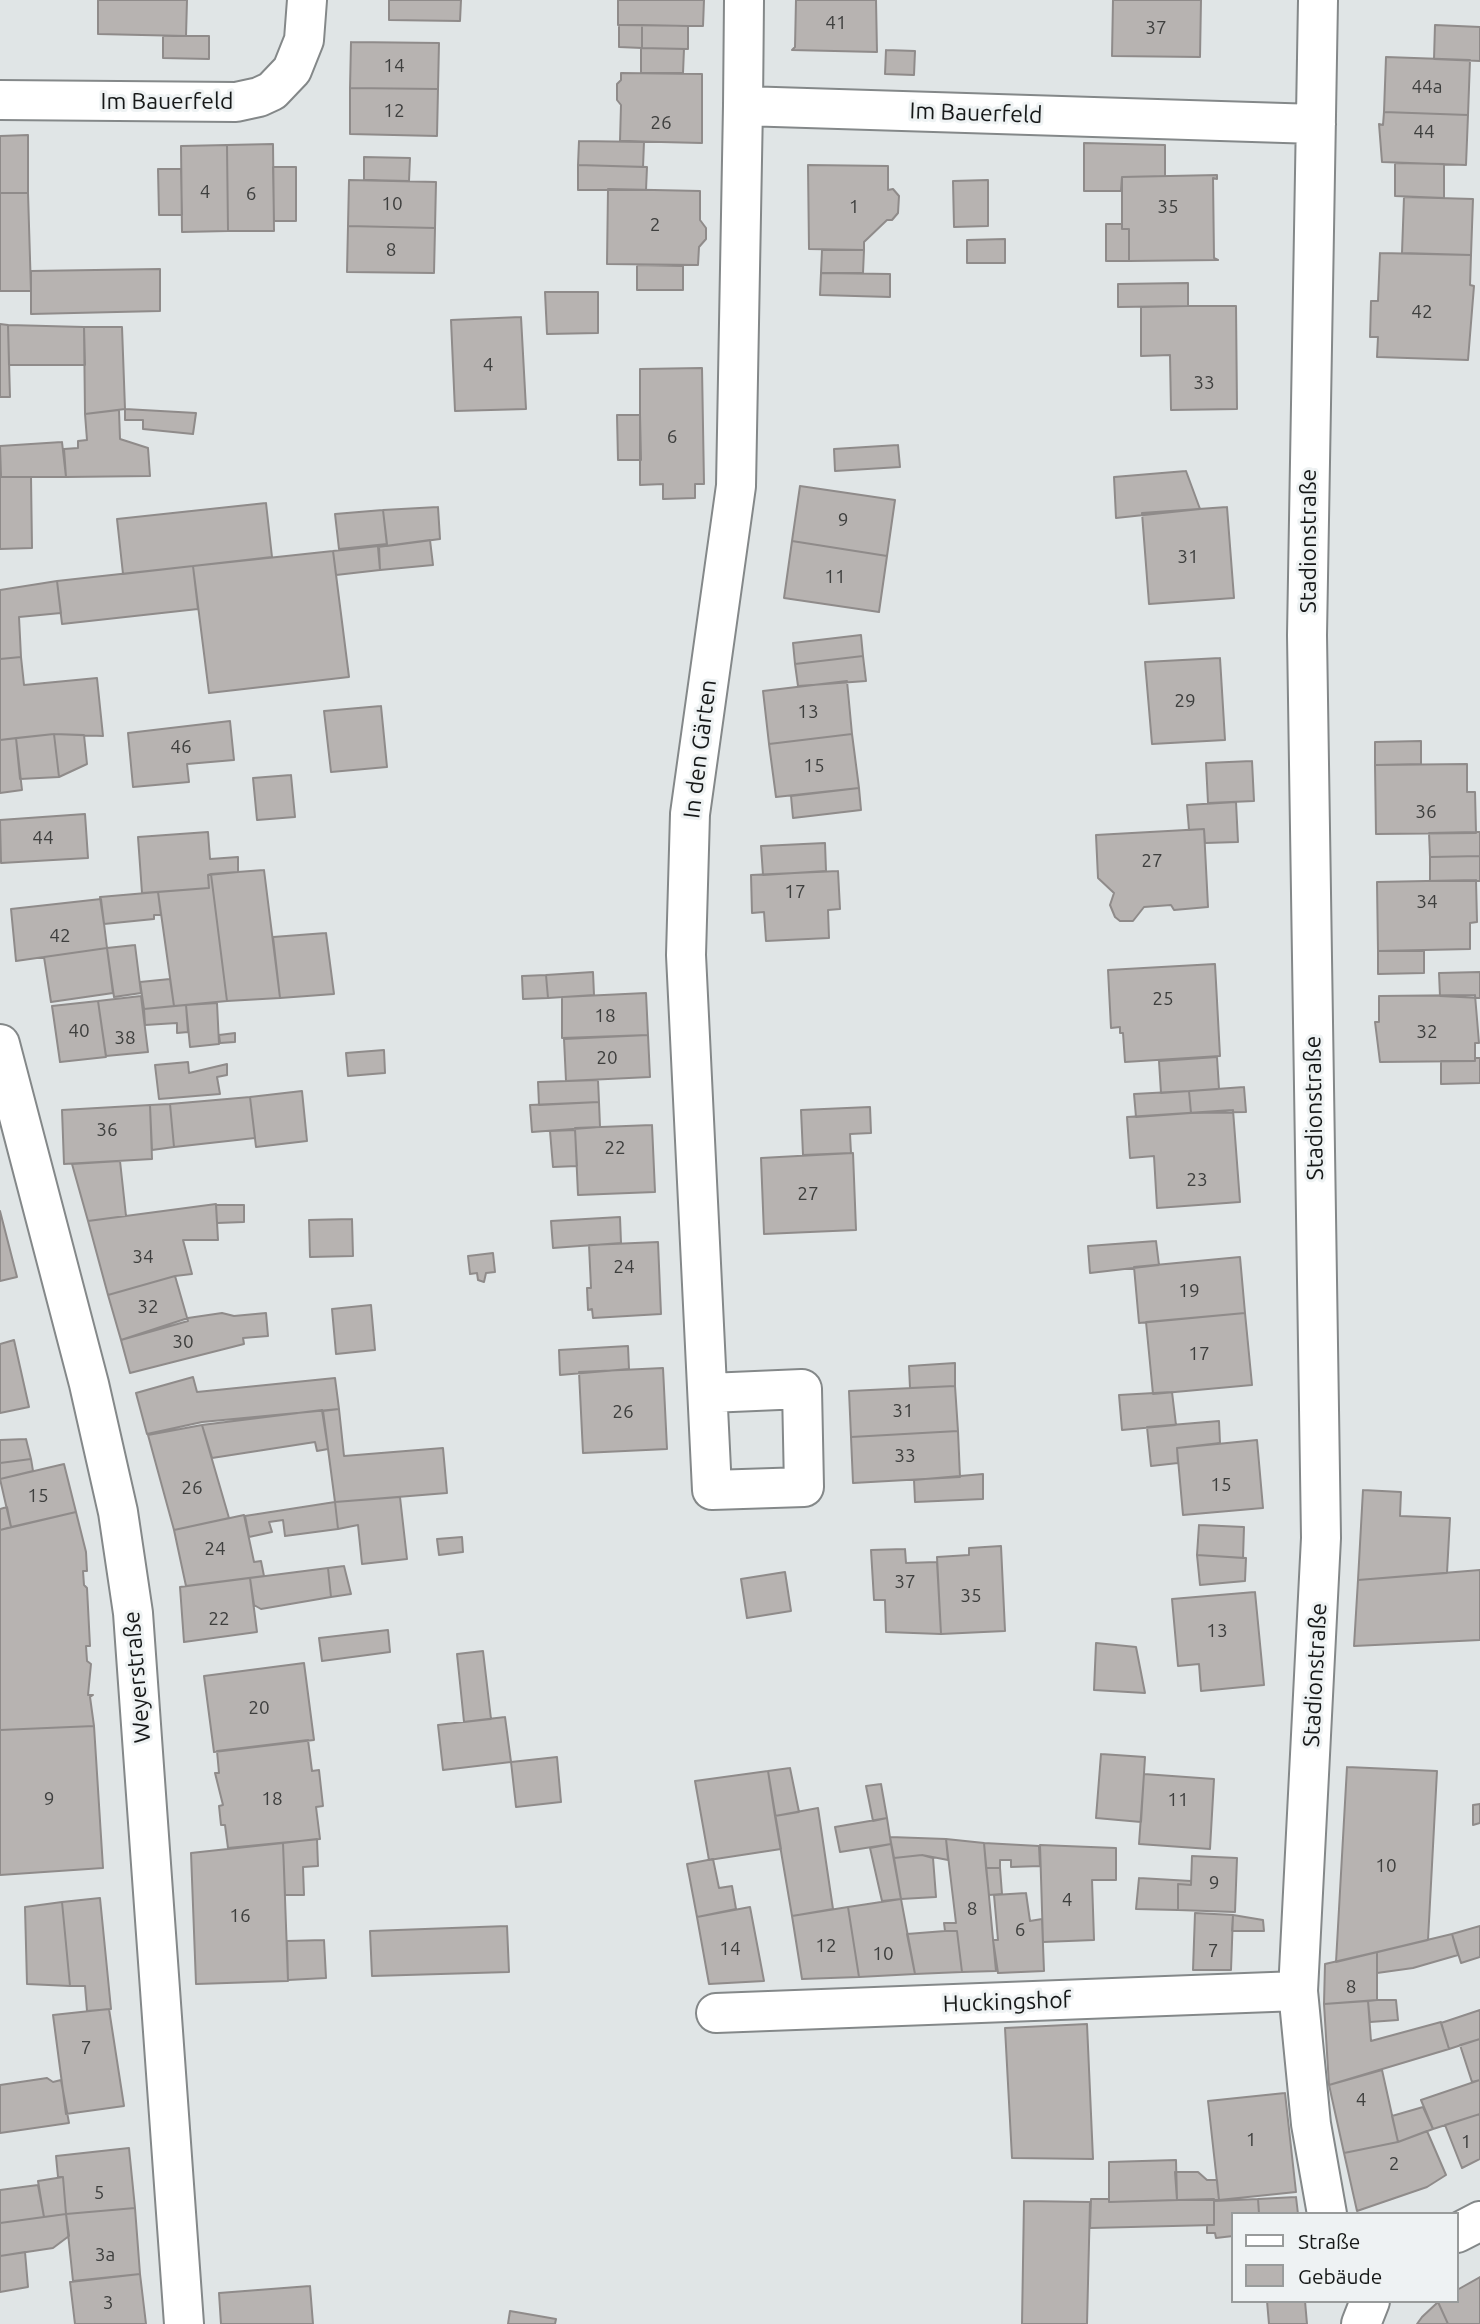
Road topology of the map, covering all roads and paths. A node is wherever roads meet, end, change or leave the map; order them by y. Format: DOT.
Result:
graph roads {
  1 [pos="307,0"];
  2 [pos="744,0"];
  3 [pos="1318,0"];
  4 [pos="0,100"];
  5 [pos="743,106"];
  6 [pos="1315,124"];
  7 [pos="0,1044"];
  8 [pos="709,1393"];
  9 [pos="1298,1991"];
  10 [pos="716,2013"];
  11 [pos="1327,2212"];
  12 [pos="1480,2221"];
  13 [pos="1459,2232"];
  14 [pos="1369,2303"];
  15 [pos="184,2324"];
  16 [pos="1361,2324"];
  1 -- 4 [label="street, Im Bauerfeld"];
  2 -- 5 [label="street"];
  3 -- 6 [label="street, Stadionstraße"];
  5 -- 6 [label="street, Im Bauerfeld"];
  5 -- 8 [label="street, In den Gärten"];
  6 -- 9 [label="street, Stadionstraße"];
  7 -- 15 [label="street, Weyerstraße"];
  9 -- 10 [label="street, Huckingshof"];
  9 -- 11 [label="street, Stadionstraße"];
  12 -- 13 [label="street"];
  14 -- 16 [label="street"];
}
